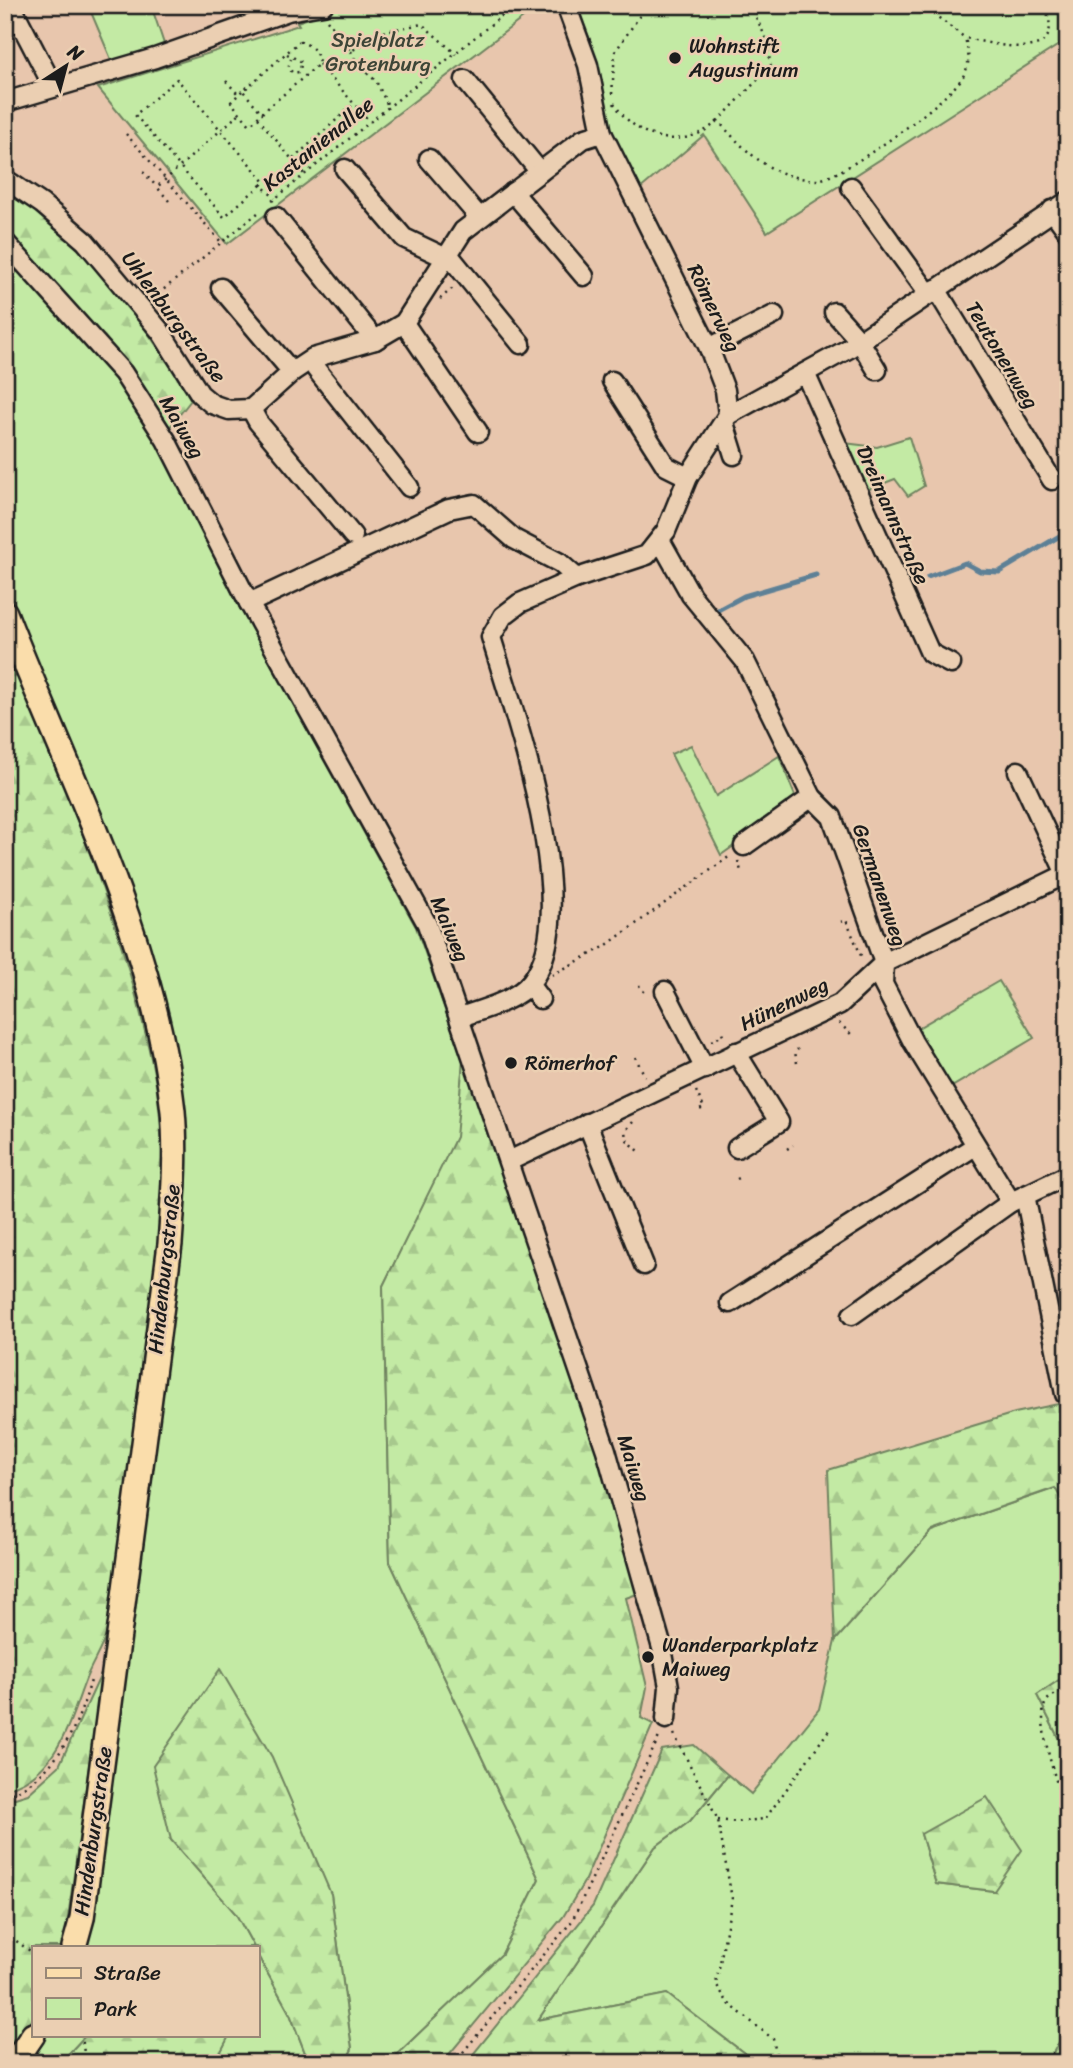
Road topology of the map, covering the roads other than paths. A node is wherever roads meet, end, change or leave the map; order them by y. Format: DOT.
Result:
graph roads {
  1 [pos="11,5"];
  2 [pos="566,5"];
  3 [pos="322,6"];
  4 [pos="465,80"];
  5 [pos="53,86"];
  6 [pos="5,102"];
  7 [pos="602,133"];
  8 [pos="429,159"];
  9 [pos="345,169"];
  10 [pos="540,172"];
  11 [pos="5,179"];
  12 [pos="851,187"];
  13 [pos="513,192"];
  14 [pos="1060,206"];
  15 [pos="479,217"];
  16 [pos="275,218"];
  17 [pos="1068,232"];
  18 [pos="5,242"];
  19 [pos="447,256"];
  20 [pos="584,276"];
  21 [pos="220,288"];
  22 [pos="932,291"];
  23 [pos="834,312"];
  24 [pos="774,315"];
  25 [pos="404,323"];
  26 [pos="374,340"];
  27 [pos="859,341"];
  28 [pos="521,344"];
  29 [pos="709,348"];
  30 [pos="313,358"];
  31 [pos="877,370"];
  32 [pos="292,372"];
  33 [pos="805,373"];
  34 [pos="612,380"];
  35 [pos="251,409"];
  36 [pos="726,419"];
  37 [pos="478,432"];
  38 [pos="734,455"];
  39 [pos="688,477"];
  40 [pos="1052,481"];
  41 [pos="410,487"];
  42 [pos="353,536"];
  43 [pos="660,540"];
  44 [pos="577,578"];
  45 [pos="249,603"];
  46 [pos="5,614"];
  47 [pos="951,664"];
  48 [pos="1014,776"];
  49 [pos="812,797"];
  50 [pos="744,846"];
  51 [pos="1064,875"];
  52 [pos="884,963"];
  53 [pos="665,991"];
  54 [pos="460,1017"];
  55 [pos="736,1052"];
  56 [pos="697,1072"];
  57 [pos="587,1123"];
  58 [pos="975,1146"];
  59 [pos="737,1148"];
  60 [pos="509,1161"];
  61 [pos="1068,1175"];
  62 [pos="1018,1198"];
  63 [pos="644,1265"];
  64 [pos="730,1303"];
  65 [pos="852,1315"];
  66 [pos="1065,1394"];
  67 [pos="666,1719"];
  68 [pos="74,1946"];
  69 [pos="32,2036"];
  70 [pos="14,2063"];
  1 -- 5 [label="street"];
  2 -- 7 [label="street, Römerweg"];
  3 -- 5 [label="street"];
  4 -- 10 [label="street"];
  5 -- 6 [label="street"];
  7 -- 10 [label="street"];
  7 -- 29 [label="street, Römerweg"];
  8 -- 15 [label="street"];
  9 -- 19 [label="street"];
  10 -- 13 [label="street"];
  11 -- 35 [label="street, Uhlenburgstraße"];
  12 -- 22 [label="street, Teutonenweg"];
  13 -- 15 [label="street"];
  13 -- 20 [label="street"];
  14 -- 17 [label="street"];
  14 -- 22 [label="street"];
  15 -- 19 [label="street"];
  16 -- 26 [label="street"];
  18 -- 45 [label="street, Maiweg"];
  19 -- 25 [label="street"];
  19 -- 28 [label="street"];
  21 -- 32 [label="street"];
  22 -- 27 [label="street"];
  22 -- 40 [label="street, Teutonenweg"];
  23 -- 27 [label="street"];
  24 -- 29 [label="street"];
  25 -- 26 [label="street"];
  25 -- 37 [label="street"];
  26 -- 30 [label="street"];
  27 -- 31 [label="street"];
  27 -- 33 [label="street"];
  29 -- 36 [label="street, Römerweg"];
  30 -- 32 [label="street"];
  30 -- 41 [label="street"];
  32 -- 35 [label="street"];
  33 -- 36 [label="street"];
  33 -- 47 [label="street, Dreimannstraße"];
  34 -- 39 [label="street"];
  35 -- 42 [label="street"];
  36 -- 38 [label="street, Römerweg"];
  36 -- 39 [label="street"];
  39 -- 43 [label="street"];
  43 -- 44 [label="street"];
  43 -- 49 [label="street, Germanenweg"];
  44 -- 45 [label="street"];
  44 -- 54 [label="street"];
  45 -- 54 [label="street, Maiweg"];
  46 -- 68 [label="main road, Hindenburgstraße"];
  48 -- 51 [label="street"];
  49 -- 50 [label="street"];
  49 -- 52 [label="street, Germanenweg"];
  51 -- 52 [label="street, Hünenweg"];
  52 -- 55 [label="street, Hünenweg"];
  52 -- 58 [label="street, Germanenweg"];
  53 -- 56 [label="street"];
  54 -- 60 [label="street, Maiweg"];
  55 -- 56 [label="street, Hünenweg"];
  55 -- 59 [label="street"];
  56 -- 57 [label="street, Hünenweg"];
  57 -- 60 [label="street, Hünenweg"];
  57 -- 63 [label="street"];
  58 -- 62 [label="street, Germanenweg"];
  58 -- 64 [label="street"];
  60 -- 67 [label="street, Maiweg"];
  61 -- 62 [label="street"];
  62 -- 65 [label="street"];
  62 -- 66 [label="street"];
  69 -- 70 [label="main road"];
}
